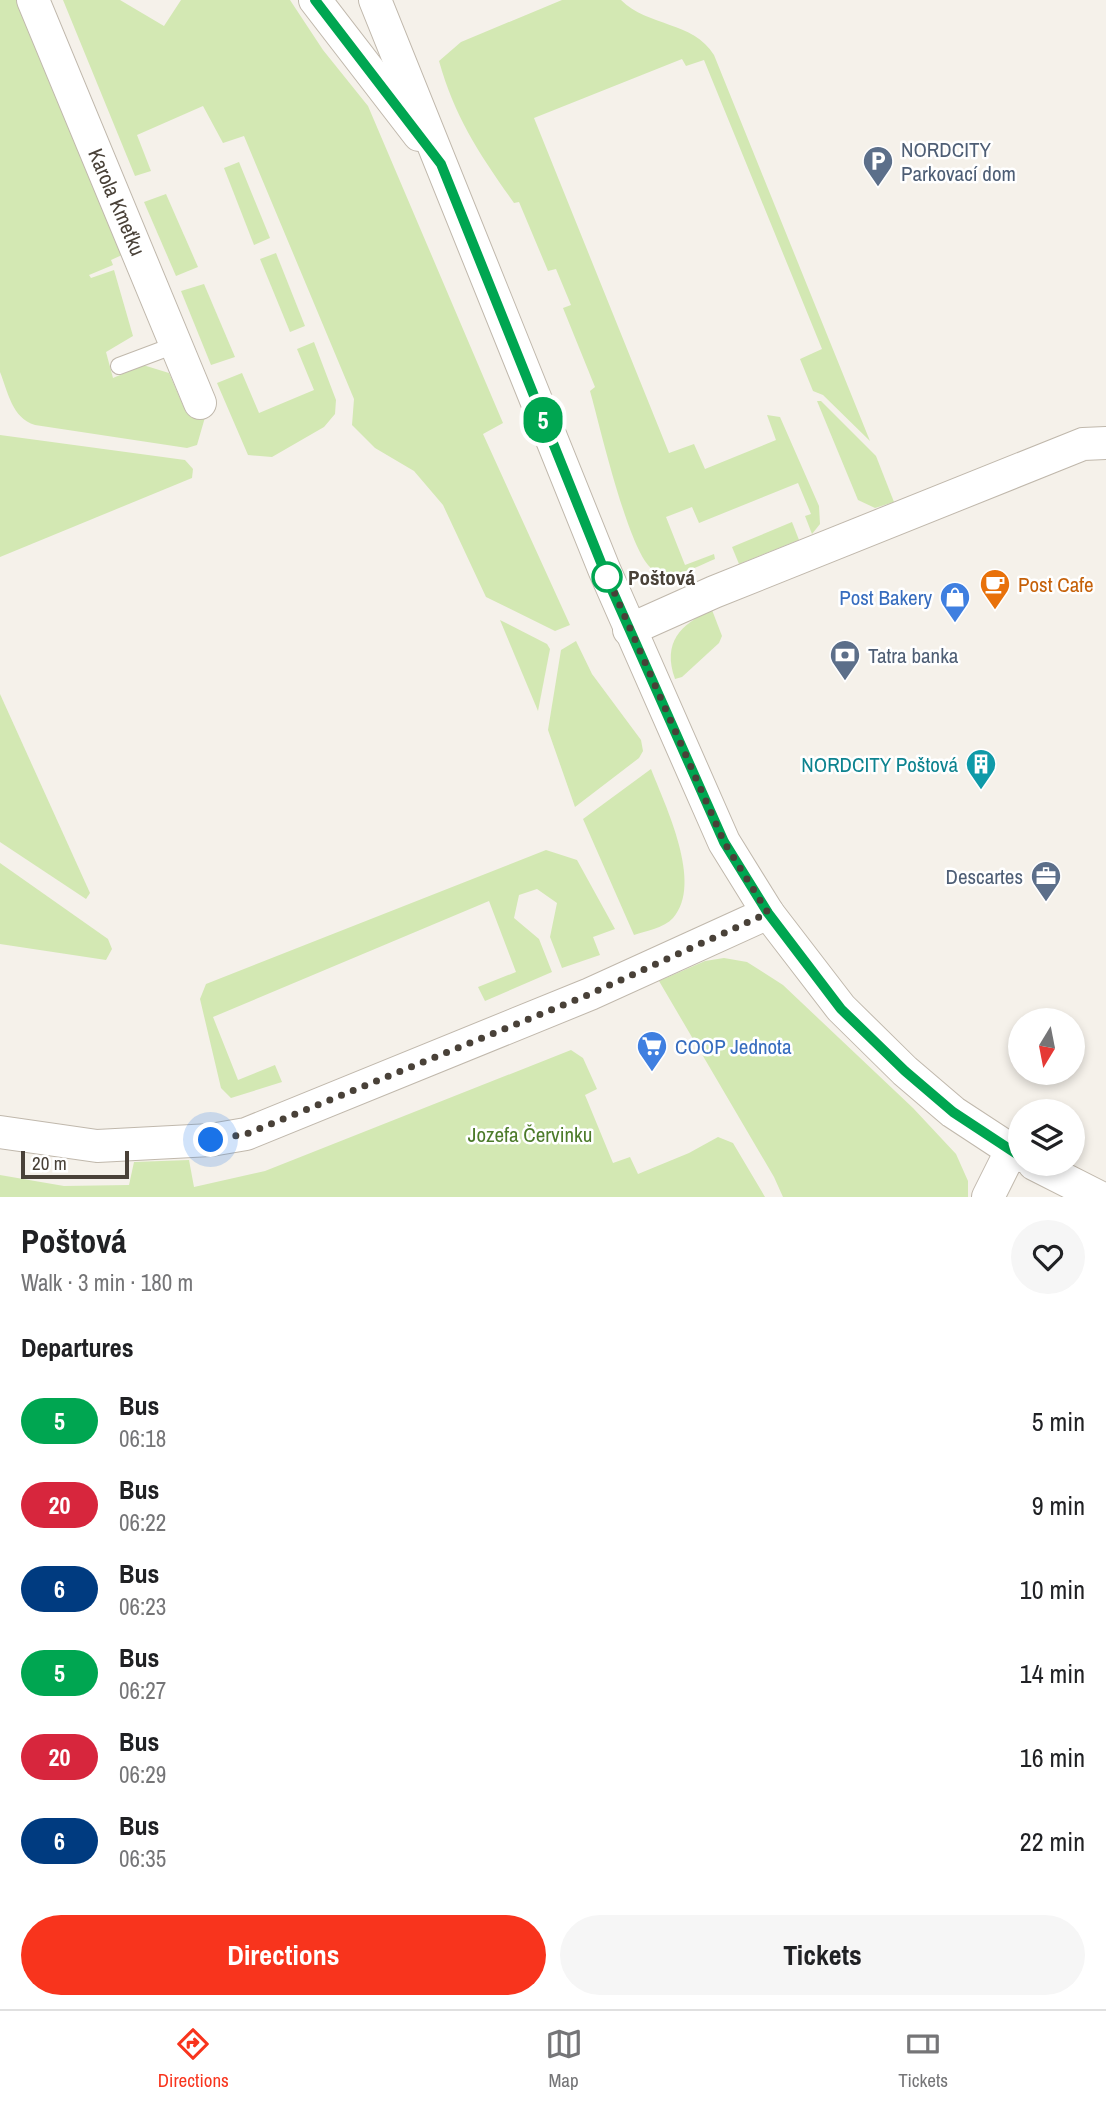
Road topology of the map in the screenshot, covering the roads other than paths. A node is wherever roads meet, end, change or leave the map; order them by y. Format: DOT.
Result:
graph roads {
  1 [pos="33,0"];
  2 [pos="315,0"];
  3 [pos="375,0"];
  4 [pos="441,164"];
  5 [pos="175,345"];
  6 [pos="118,366"];
  7 [pos="200,403"];
  8 [pos="1106,443"];
  9 [pos="629,630"];
  10 [pos="768,913"];
  11 [pos="0,1132"];
  12 [pos="1008,1148"];
  13 [pos="1008,1173"];
  14 [pos="1059,1176"];
  15 [pos="988,1197"];
  16 [pos="1099,1197"];
  1 -- 5 [label="street, Karola Kmeťku"];
  2 -- 4 [label="street"];
  3 -- 4 [label="street"];
  4 -- 9 [label="street"];
  5 -- 6 [label="lane"];
  5 -- 7 [label="street, Karola Kmeťku"];
  8 -- 9 [label="street"];
  9 -- 10 [label="street"];
  10 -- 11 [label="street"];
  10 -- 12 [label="street"];
  13 -- 15 [label="street"];
  14 -- 16 [label="street"];
}
